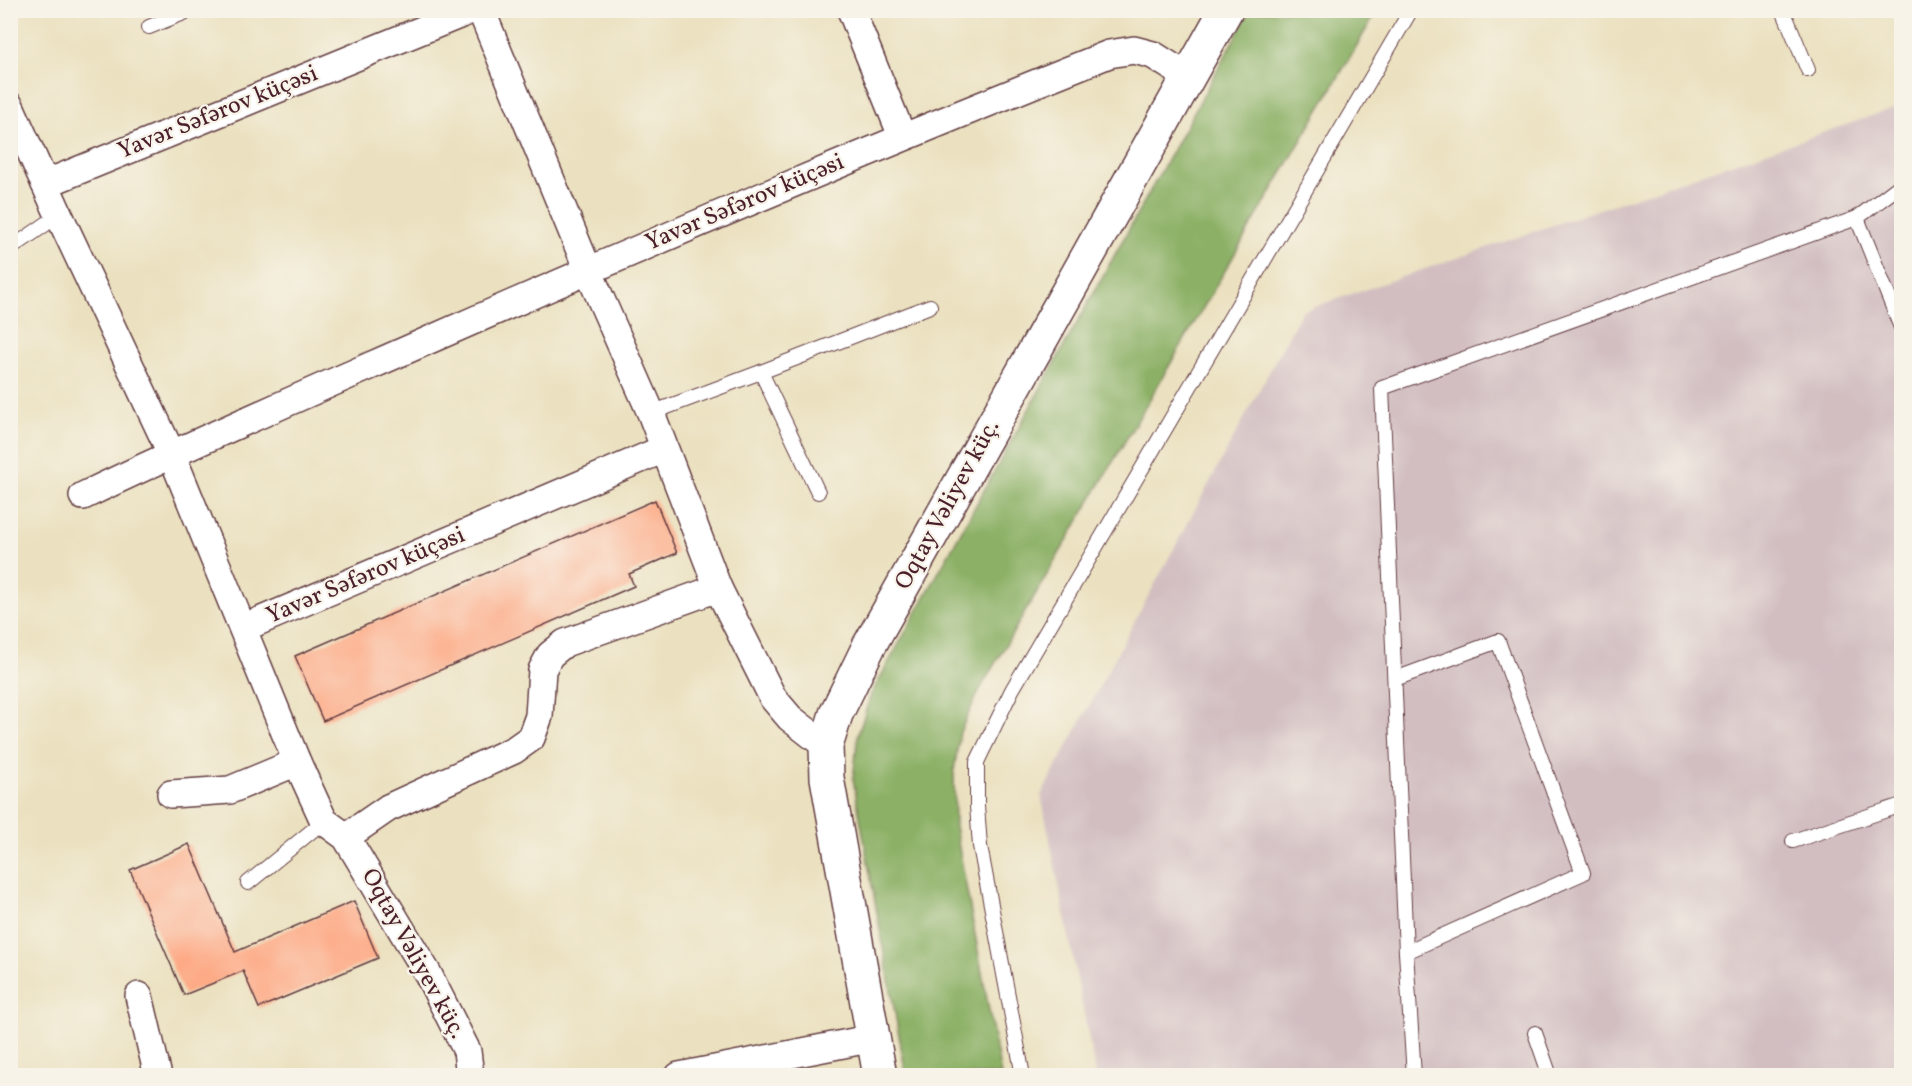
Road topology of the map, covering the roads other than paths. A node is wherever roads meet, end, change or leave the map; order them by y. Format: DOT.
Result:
graph roads {
  1 [pos="191,10"];
  2 [pos="471,10"];
  3 [pos="481,10"];
  4 [pos="851,10"];
  5 [pos="1226,10"];
  6 [pos="1411,10"];
  7 [pos="1783,10"];
  8 [pos="149,27"];
  9 [pos="1808,70"];
  10 [pos="1188,77"];
  11 [pos="10,106"];
  12 [pos="902,136"];
  13 [pos="45,184"];
  14 [pos="1902,184"];
  15 [pos="59,215"];
  16 [pos="1857,218"];
  17 [pos="10,249"];
  18 [pos="588,270"];
  19 [pos="930,306"];
  20 [pos="1902,330"];
  21 [pos="761,372"];
  22 [pos="651,413"];
  23 [pos="664,449"];
  24 [pos="171,453"];
  25 [pos="818,492"];
  26 [pos="82,496"];
  27 [pos="718,588"];
  28 [pos="243,628"];
  29 [pos="1395,679"];
  30 [pos="826,746"];
  31 [pos="297,762"];
  32 [pos="171,794"];
  33 [pos="1902,805"];
  34 [pos="324,821"];
  35 [pos="346,837"];
  36 [pos="1793,841"];
  37 [pos="248,883"];
  38 [pos="1406,952"];
  39 [pos="139,996"];
  40 [pos="1536,1033"];
  41 [pos="874,1038"];
  42 [pos="158,1076"];
  43 [pos="470,1076"];
  44 [pos="680,1076"];
  45 [pos="880,1076"];
  46 [pos="1023,1076"];
  47 [pos="1414,1076"];
  48 [pos="1550,1076"];
  1 -- 8 [label="lane"];
  2 -- 13 [label="street, Yavər Səfərov küçəsi"];
  3 -- 18 [label="street"];
  4 -- 12 [label="street"];
  5 -- 10 [label="street, Oqtay Vəliyev küç."];
  6 -- 46 [label="lane"];
  7 -- 9 [label="lane"];
  10 -- 12 [label="street, Yavər Səfərov küçəsi"];
  10 -- 30 [label="street, Oqtay Vəliyev küç."];
  11 -- 13 [label="street"];
  12 -- 18 [label="street, Yavər Səfərov küçəsi"];
  13 -- 15 [label="street"];
  14 -- 16 [label="lane"];
  15 -- 17 [label="lane"];
  15 -- 24 [label="street"];
  16 -- 20 [label="lane"];
  16 -- 29 [label="lane"];
  18 -- 22 [label="street"];
  18 -- 24 [label="street, Yavər Səfərov küçəsi"];
  19 -- 21 [label="lane"];
  21 -- 22 [label="lane"];
  21 -- 25 [label="lane"];
  22 -- 23 [label="street"];
  23 -- 27 [label="street"];
  23 -- 28 [label="street, Yavər Səfərov küçəsi"];
  24 -- 26 [label="street, Yavər Səfərov küçəsi"];
  24 -- 28 [label="street, Yavər Səfərov küçəsi"];
  27 -- 30 [label="street"];
  27 -- 35 [label="street"];
  28 -- 31 [label="street"];
  29 -- 38 [label="lane"];
  29 -- 38 [label="lane"];
  30 -- 41 [label="street, Oqtay Vəliyev küç."];
  31 -- 32 [label="street"];
  31 -- 34 [label="street"];
  33 -- 36 [label="lane"];
  34 -- 35 [label="street"];
  34 -- 37 [label="lane"];
  35 -- 43 [label="street, Oqtay Vəliyev küç."];
  38 -- 47 [label="lane"];
  39 -- 42 [label="street"];
  40 -- 48 [label="lane"];
  41 -- 44 [label="street"];
  41 -- 45 [label="street, Oqtay Vəliyev küç."];
}
